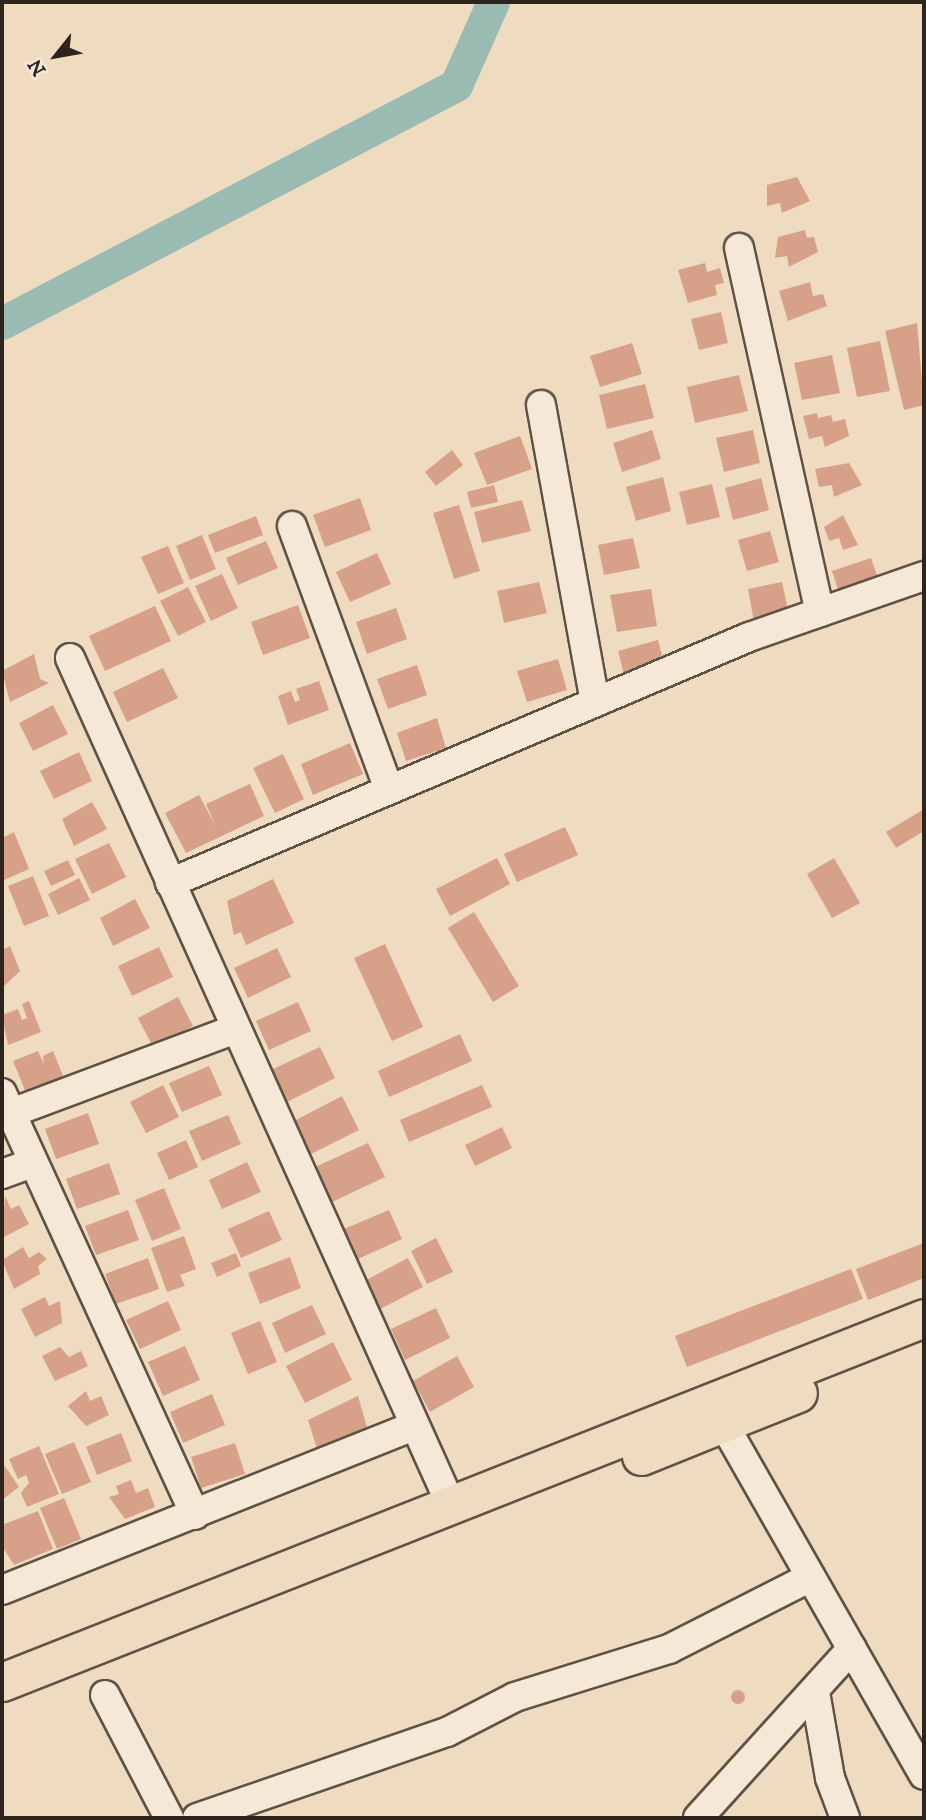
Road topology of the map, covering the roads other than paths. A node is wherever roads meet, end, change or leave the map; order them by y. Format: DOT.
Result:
graph roads {
  1 [pos="739,248"];
  2 [pos="541,405"];
  3 [pos="292,526"];
  4 [pos="924,576"];
  5 [pos="820,612"];
  6 [pos="70,658"];
  7 [pos="595,702"];
  8 [pos="389,790"];
  9 [pos="170,883"];
  10 [pos="236,1029"];
  11 [pos="6,1103"];
  12 [pos="32,1163"];
  13 [pos="2,1174"];
  14 [pos="924,1318"];
  15 [pos="924,1345"];
  16 [pos="723,1423"];
  17 [pos="415,1426"];
  18 [pos="451,1505"];
  19 [pos="195,1515"];
  20 [pos="811,1577"];
  21 [pos="2,1590"];
  22 [pos="852,1648"];
  23 [pos="2,1682"];
  24 [pos="815,1692"];
  25 [pos="105,1695"];
  26 [pos="2,1707"];
  27 [pos="924,1775"];
  28 [pos="169,1818"];
  29 [pos="197,1818"];
  30 [pos="698,1818"];
  31 [pos="845,1818"];
  1 -- 5 [label="street"];
  2 -- 7 [label="street"];
  3 -- 8 [label="street"];
  4 -- 5 [label="street"];
  5 -- 7 [label="street"];
  6 -- 9 [label="street"];
  7 -- 8 [label="street"];
  8 -- 9 [label="street"];
  9 -- 10 [label="street"];
  10 -- 11 [label="street"];
  10 -- 17 [label="street"];
  11 -- 12 [label="street"];
  12 -- 13 [label="street"];
  12 -- 19 [label="street"];
  14 -- 18 [label="main road"];
  15 -- 16 [label="main road"];
  16 -- 20 [label="street"];
  16 -- 26 [label="main road"];
  17 -- 18 [label="street"];
  17 -- 19 [label="street"];
  18 -- 23 [label="main road"];
  19 -- 21 [label="street"];
  20 -- 22 [label="street"];
  20 -- 29 [label="street"];
  22 -- 24 [label="street"];
  22 -- 27 [label="street"];
  24 -- 30 [label="street"];
  24 -- 31 [label="street"];
  25 -- 28 [label="street"];
}
